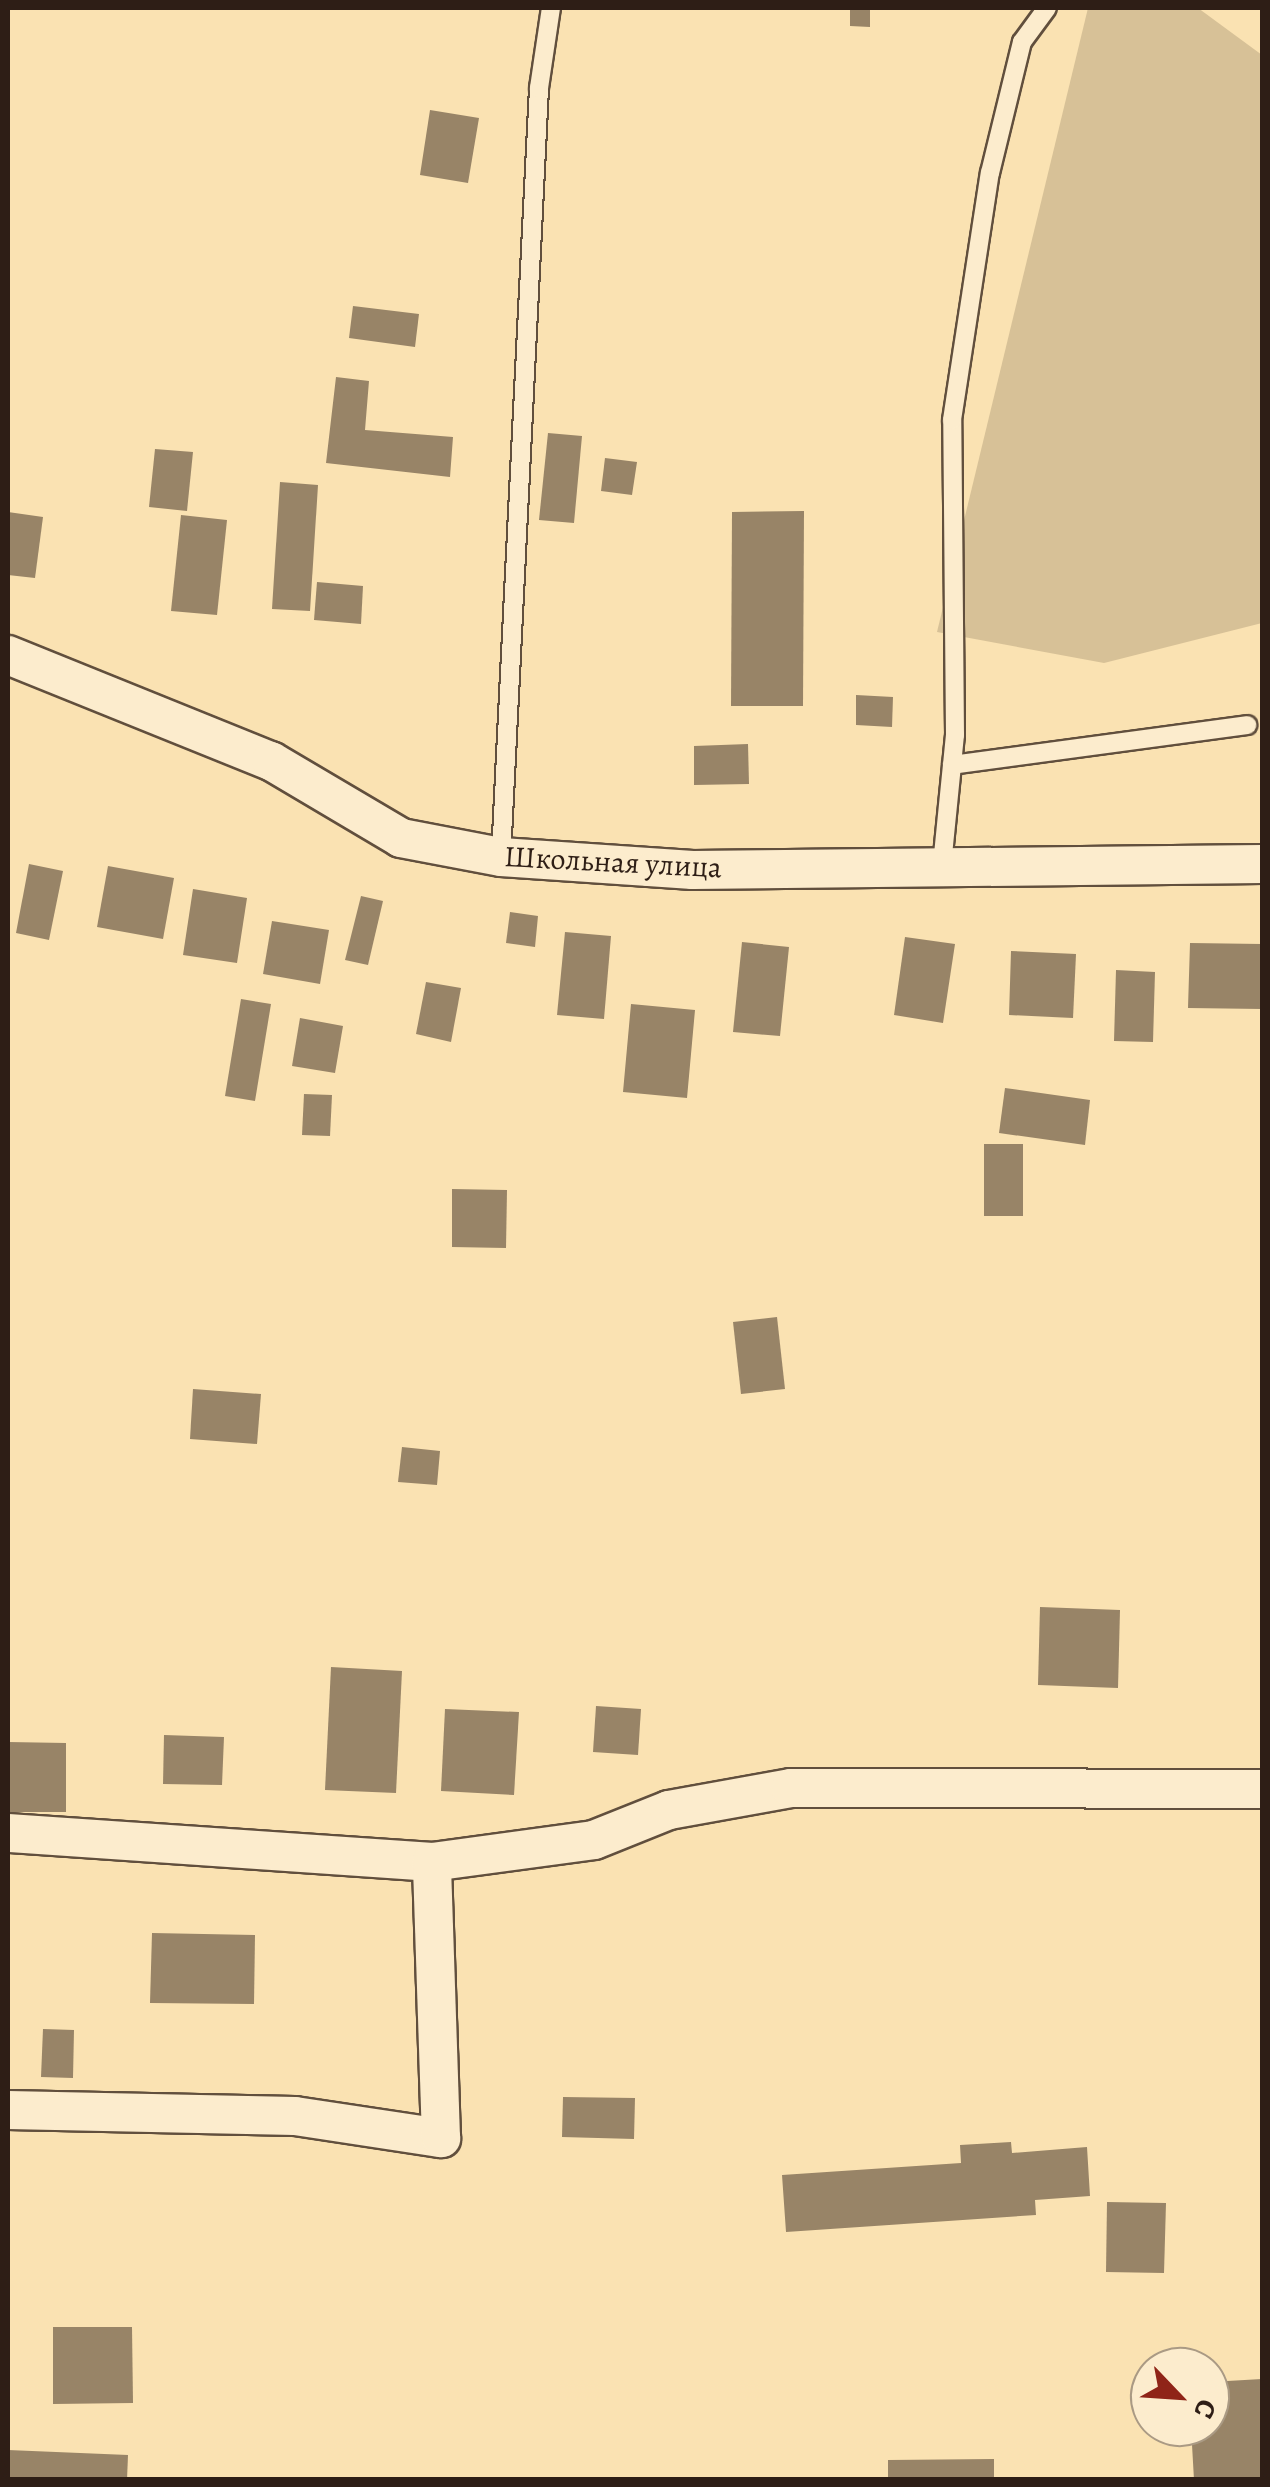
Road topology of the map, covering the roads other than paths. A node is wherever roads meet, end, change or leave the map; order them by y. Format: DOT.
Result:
graph roads {
  1 [pos="551,8"];
  2 [pos="1047,8"];
  3 [pos="8,655"];
  4 [pos="1247,724"];
  5 [pos="952,764"];
  6 [pos="500,858"];
  7 [pos="1262,864"];
  8 [pos="942,865"];
  9 [pos="1262,1789"];
  10 [pos="8,1833"];
  11 [pos="432,1862"];
  12 [pos="8,2110"];
  1 -- 6 [label="lane"];
  2 -- 5 [label="lane"];
  3 -- 6 [label="street, Школьная улица"];
  4 -- 5 [label="lane"];
  5 -- 8 [label="lane"];
  6 -- 8 [label="street, Школьная улица"];
  7 -- 8 [label="street, Школьная улица"];
  9 -- 11 [label="street"];
  10 -- 11 [label="street"];
  11 -- 12 [label="street"];
}
